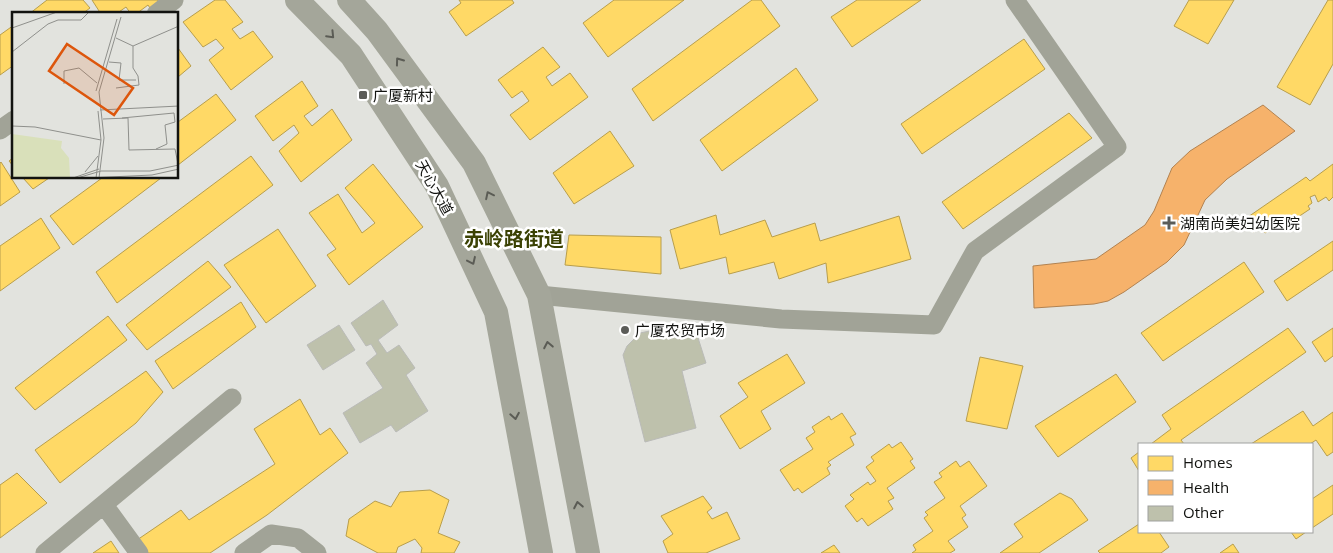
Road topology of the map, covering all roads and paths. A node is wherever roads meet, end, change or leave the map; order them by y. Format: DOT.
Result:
graph roads {
  1 [pos="174,0"];
  2 [pos="297,0"];
  3 [pos="349,0"];
  4 [pos="1015,0"];
  5 [pos="159,12"];
  6 [pos="12,121"];
  7 [pos="0,130"];
  8 [pos="539,295"];
  9 [pos="232,398"];
  10 [pos="104,505"];
  11 [pos="46,553"];
  12 [pos="139,553"];
  13 [pos="244,553"];
  14 [pos="317,553"];
  15 [pos="541,553"];
  16 [pos="588,553"];
  1 -- 5 [label="street"];
  2 -- 15 [label="main road, 天心大道, one-way"];
  8 -- 3 [label="main road, one-way"];
  4 -- 8 [label="street"];
  6 -- 7 [label="street"];
  16 -- 8 [label="main road, one-way"];
  9 -- 10 [label="street"];
  10 -- 11 [label="street"];
  10 -- 12 [label="street"];
  13 -- 14 [label="street"];
}
